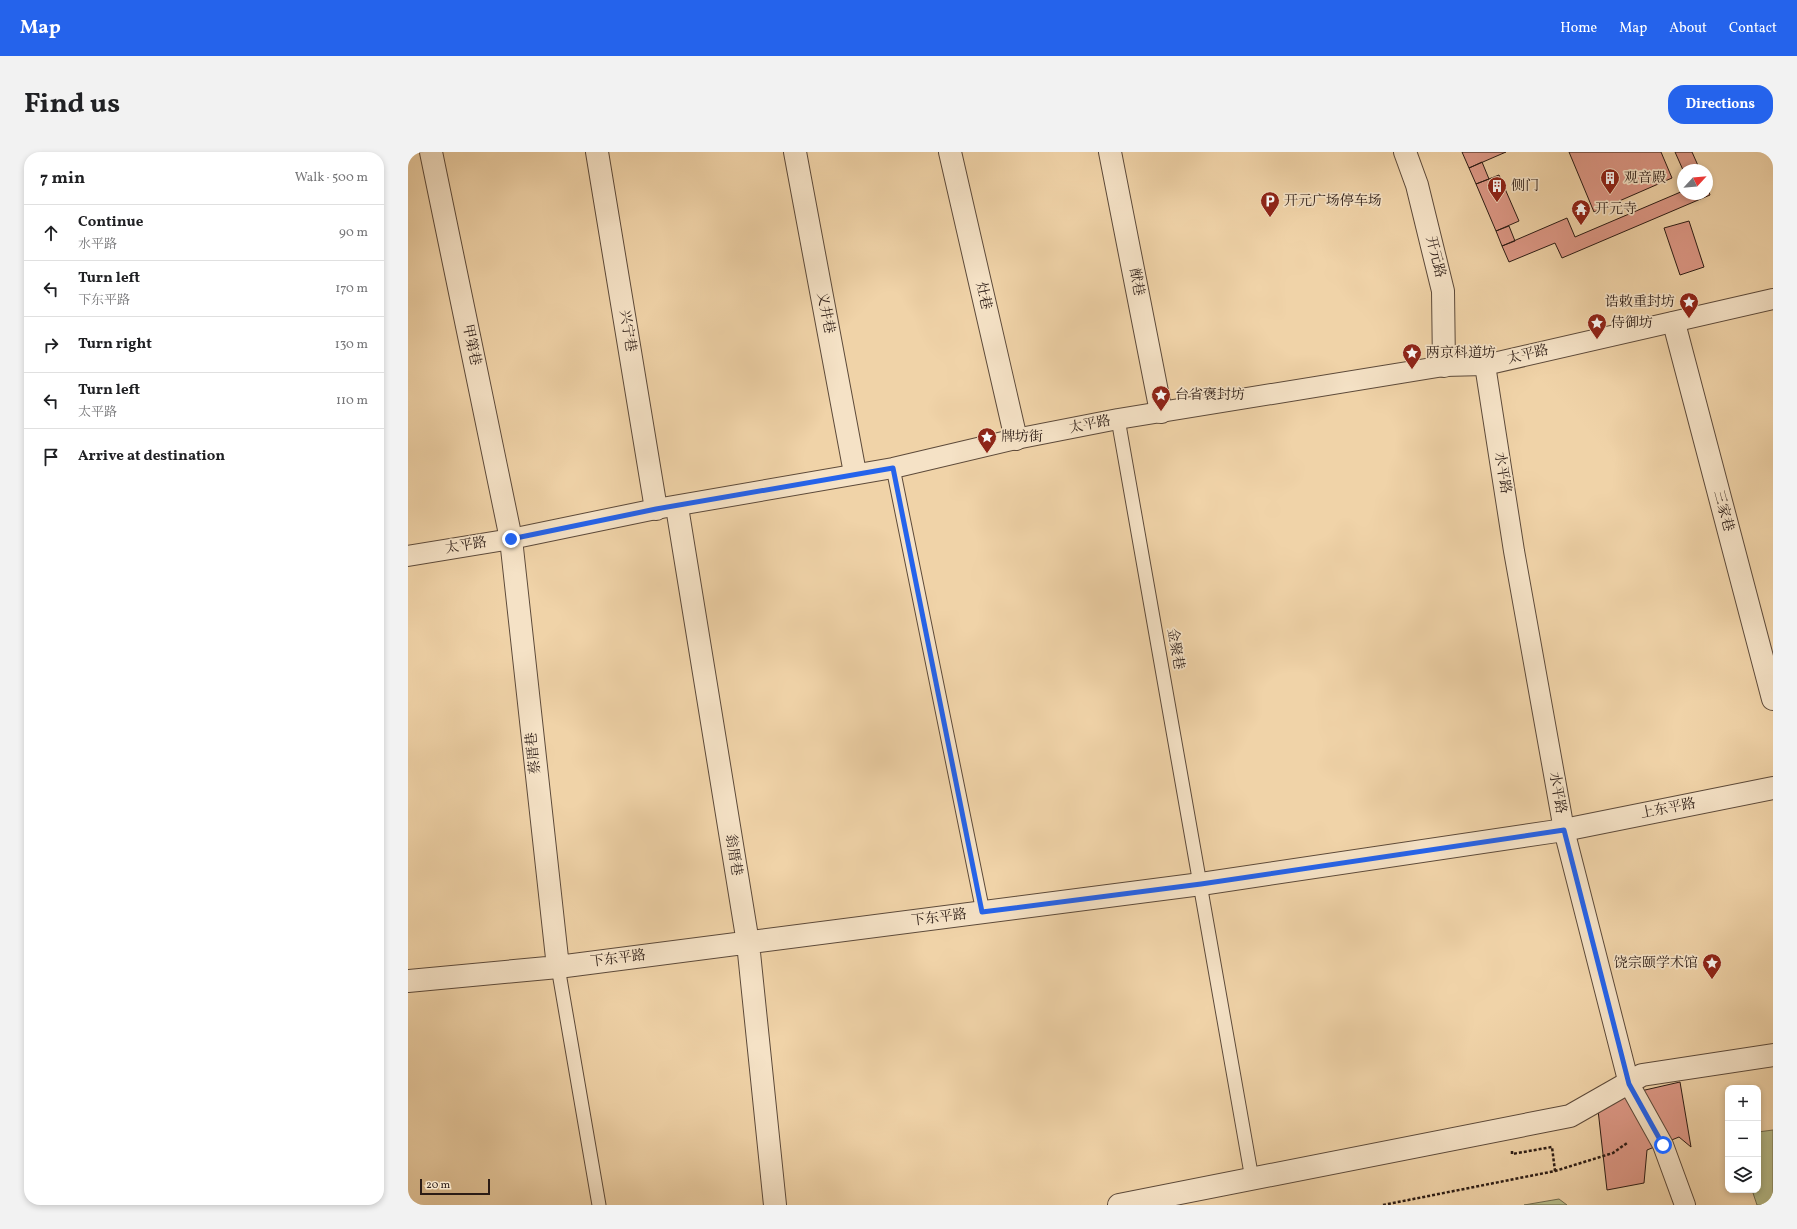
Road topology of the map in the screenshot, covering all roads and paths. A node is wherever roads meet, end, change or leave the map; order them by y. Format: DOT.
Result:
graph roads {
  1 [pos="432,152"];
  2 [pos="597,152"];
  3 [pos="795,152"];
  4 [pos="950,152"];
  5 [pos="1110,152"];
  6 [pos="1405,152"];
  7 [pos="1773,299"];
  8 [pos="1674,323"];
  9 [pos="1485,365"];
  10 [pos="1444,366"];
  11 [pos="1161,412"];
  12 [pos="1118,419"];
  13 [pos="1016,439"];
  14 [pos="893,468"];
  15 [pos="855,473"];
  16 [pos="667,508"];
  17 [pos="511,539"];
  18 [pos="408,556"];
  19 [pos="1773,699"];
  20 [pos="1773,788"];
  21 [pos="1564,830"];
  22 [pos="1201,884"];
  23 [pos="982,912"];
  24 [pos="748,943"];
  25 [pos="558,967"];
  26 [pos="408,981"];
  27 [pos="1773,1055"];
  28 [pos="1629,1084"];
  29 [pos="1627,1143"];
  30 [pos="1512,1154"];
  31 [pos="1555,1171"];
  32 [pos="1252,1179"];
  33 [pos="599,1205"];
  34 [pos="775,1205"];
  35 [pos="1119,1205"];
  36 [pos="1383,1205"];
  37 [pos="1685,1205"];
  1 -- 17 [label="street, 甲第巷"];
  2 -- 16 [label="street, 兴宁巷"];
  3 -- 15 [label="street, 义井巷"];
  4 -- 13 [label="street, 灶巷"];
  5 -- 11 [label="street, 猷巷"];
  6 -- 10 [label="street, 开元路"];
  7 -- 8 [label="street, 太平路"];
  8 -- 9 [label="street, 太平路"];
  8 -- 19 [label="street, 三家巷"];
  9 -- 10 [label="street, 太平路"];
  9 -- 21 [label="street, 水平路"];
  10 -- 11 [label="street, 太平路"];
  11 -- 12 [label="street, 太平路"];
  12 -- 13 [label="street, 太平路"];
  12 -- 22 [label="lane, 金聚巷"];
  13 -- 14 [label="street, 太平路"];
  14 -- 15 [label="street, 太平路"];
  14 -- 23 [label="lane"];
  15 -- 16 [label="street, 太平路"];
  16 -- 17 [label="street, 太平路"];
  16 -- 24 [label="street, 翁厝巷"];
  17 -- 18 [label="street, 太平路"];
  17 -- 25 [label="street, 蔡厝巷"];
  20 -- 21 [label="street, 上东平路"];
  21 -- 22 [label="street, 下东平路"];
  21 -- 28 [label="street, 水平路"];
  22 -- 23 [label="street, 下东平路"];
  22 -- 32 [label="lane, 金聚巷"];
  23 -- 24 [label="street, 下东平路"];
  24 -- 25 [label="street, 下东平路"];
  24 -- 34 [label="street, 翁厝巷"];
  25 -- 26 [label="street, 下东平路"];
  25 -- 33 [label="lane"];
  27 -- 28 [label="street"];
  28 -- 32 [label="street"];
  28 -- 37 [label="street, 水平路"];
  29 -- 31 [label="path"];
  30 -- 31 [label="path"];
  31 -- 36 [label="path"];
  32 -- 35 [label="street"];
}
